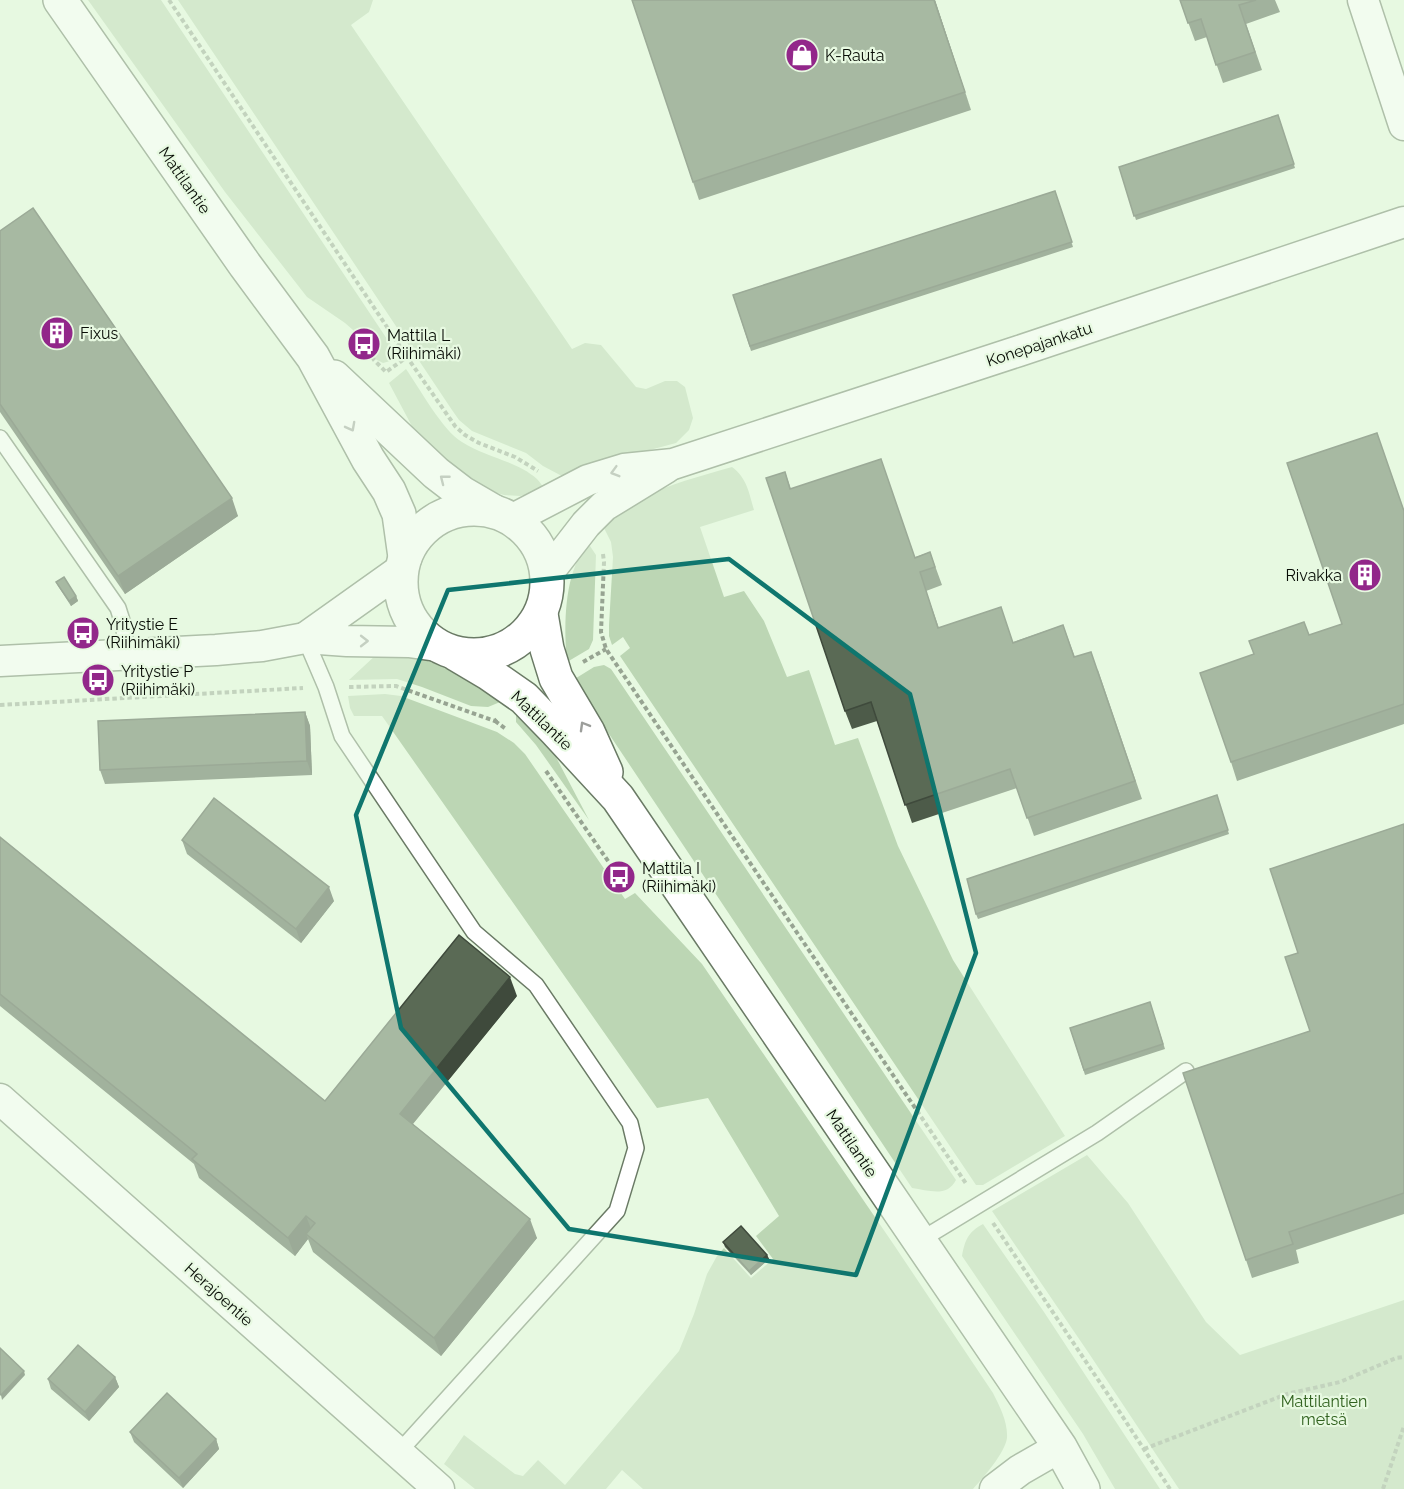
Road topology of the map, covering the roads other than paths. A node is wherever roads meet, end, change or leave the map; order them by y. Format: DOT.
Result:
graph roads {
  1 [pos="60,0"];
  2 [pos="1363,0"];
  3 [pos="1404,125"];
  4 [pos="1404,222"];
  5 [pos="313,357"];
  6 [pos="0,438"];
  7 [pos="673,464"];
  8 [pos="503,515"];
  9 [pos="404,562"];
  10 [pos="548,573"];
  11 [pos="541,614"];
  12 [pos="305,638"];
  13 [pos="446,650"];
  14 [pos="126,655"];
  15 [pos="0,661"];
  16 [pos="618,798"];
  17 [pos="1186,1071"];
  18 [pos="0,1099"];
  19 [pos="920,1241"];
  20 [pos="1059,1448"];
  21 [pos="398,1453"];
  22 [pos="438,1489"];
  23 [pos="995,1489"];
  24 [pos="1083,1489"];
  1 -- 5 [label="street, Mattilantie"];
  2 -- 3 [label="street"];
  4 -- 7 [label="street, Konepajankatu"];
  8 -- 5 [label="street, Mattilantie, one-way"];
  5 -- 9 [label="street, Mattilantie, one-way"];
  6 -- 14 [label="lane"];
  7 -- 8 [label="street, Konepajankatu, one-way"];
  7 -- 10 [label="street, Konepajankatu"];
  8 -- 9 [label="street"];
  8 -- 10 [label="street"];
  9 -- 12 [label="street"];
  9 -- 13 [label="street"];
  10 -- 11 [label="street"];
  11 -- 13 [label="street"];
  16 -- 11 [label="street, Mattilantie, one-way"];
  12 -- 13 [label="street, one-way"];
  12 -- 14 [label="street"];
  12 -- 21 [label="lane"];
  13 -- 16 [label="street, Mattilantie"];
  14 -- 15 [label="street"];
  16 -- 19 [label="street, Mattilantie"];
  17 -- 19 [label="lane"];
  18 -- 21 [label="street, Herajoentie"];
  19 -- 20 [label="street, Mattilantie"];
  20 -- 23 [label="street"];
  20 -- 24 [label="street, Mattilantie"];
  21 -- 22 [label="street, Herajoentie"];
}
